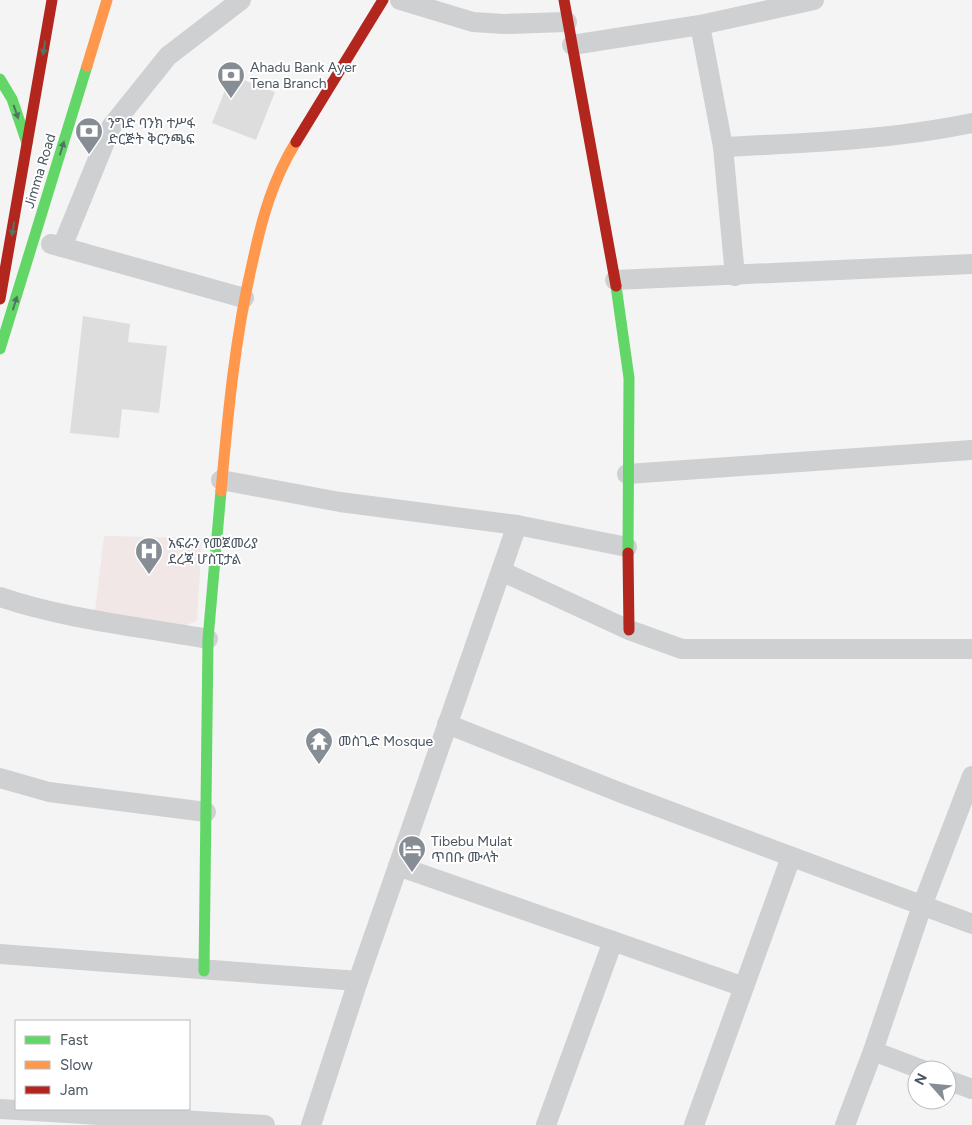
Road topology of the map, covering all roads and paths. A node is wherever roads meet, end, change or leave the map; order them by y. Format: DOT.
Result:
graph roads {
  1 [pos="52,0"];
  2 [pos="107,0"];
  3 [pos="241,0"];
  4 [pos="383,0"];
  5 [pos="400,0"];
  6 [pos="564,0"];
  7 [pos="814,0"];
  8 [pos="567,22"];
  9 [pos="700,25"];
  10 [pos="572,45"];
  11 [pos="0,79"];
  12 [pos="972,123"];
  13 [pos="28,147"];
  14 [pos="723,147"];
  15 [pos="34,240"];
  16 [pos="62,247"];
  17 [pos="972,264"];
  18 [pos="735,276"];
  19 [pos="615,280"];
  20 [pos="244,298"];
  21 [pos="0,299"];
  22 [pos="0,350"];
  23 [pos="972,450"];
  24 [pos="627,474"];
  25 [pos="221,480"];
  26 [pos="517,525"];
  27 [pos="627,547"];
  28 [pos="501,571"];
  29 [pos="0,597"];
  30 [pos="629,630"];
  31 [pos="208,639"];
  32 [pos="972,649"];
  33 [pos="447,724"];
  34 [pos="972,776"];
  35 [pos="0,778"];
  36 [pos="206,812"];
  37 [pos="791,857"];
  38 [pos="398,866"];
  39 [pos="922,906"];
  40 [pos="972,924"];
  41 [pos="613,941"];
  42 [pos="0,954"];
  43 [pos="204,971"];
  44 [pos="358,981"];
  45 [pos="744,987"];
  46 [pos="873,1051"];
  47 [pos="907,1064"];
  48 [pos="957,1084"];
  49 [pos="972,1089"];
  50 [pos="0,1109"];
  51 [pos="15,1110"];
  52 [pos="17,1110"];
  53 [pos="266,1125"];
  54 [pos="311,1125"];
  55 [pos="546,1125"];
  56 [pos="694,1125"];
  57 [pos="846,1125"];
  1 -- 13 [label="main road, Jimma Road, one-way"];
  15 -- 2 [label="main road, Jimma Road, one-way"];
  3 -- 16 [label="street"];
  4 -- 20 [label="main road"];
  5 -- 8 [label="street"];
  6 -- 8 [label="main road"];
  7 -- 9 [label="street"];
  8 -- 10 [label="main road"];
  9 -- 10 [label="street"];
  9 -- 14 [label="street"];
  10 -- 19 [label="main road"];
  11 -- 13 [label="main road, one-way"];
  12 -- 14 [label="street"];
  13 -- 21 [label="main road, Jimma Road, one-way"];
  14 -- 18 [label="street"];
  15 -- 16 [label="street"];
  22 -- 15 [label="main road, Jimma Road, one-way"];
  16 -- 20 [label="street"];
  17 -- 18 [label="street"];
  18 -- 19 [label="street"];
  19 -- 24 [label="main road"];
  20 -- 25 [label="main road"];
  23 -- 24 [label="street"];
  24 -- 27 [label="main road"];
  25 -- 26 [label="street"];
  25 -- 31 [label="main road"];
  26 -- 27 [label="street"];
  26 -- 28 [label="street"];
  27 -- 30 [label="main road"];
  28 -- 30 [label="street"];
  28 -- 33 [label="street"];
  29 -- 31 [label="street"];
  30 -- 32 [label="street"];
  31 -- 36 [label="main road"];
  33 -- 37 [label="street"];
  33 -- 38 [label="street"];
  34 -- 39 [label="street"];
  35 -- 36 [label="street"];
  36 -- 43 [label="main road"];
  37 -- 39 [label="street"];
  37 -- 45 [label="street"];
  38 -- 41 [label="street"];
  38 -- 44 [label="street"];
  39 -- 40 [label="street"];
  39 -- 46 [label="street"];
  41 -- 45 [label="street"];
  41 -- 55 [label="street"];
  42 -- 43 [label="street"];
  43 -- 44 [label="street"];
  44 -- 54 [label="street"];
  45 -- 56 [label="street"];
  46 -- 47 [label="street"];
  46 -- 57 [label="street"];
  48 -- 49 [label="street"];
  50 -- 51 [label="street"];
  52 -- 53 [label="street"];
}
